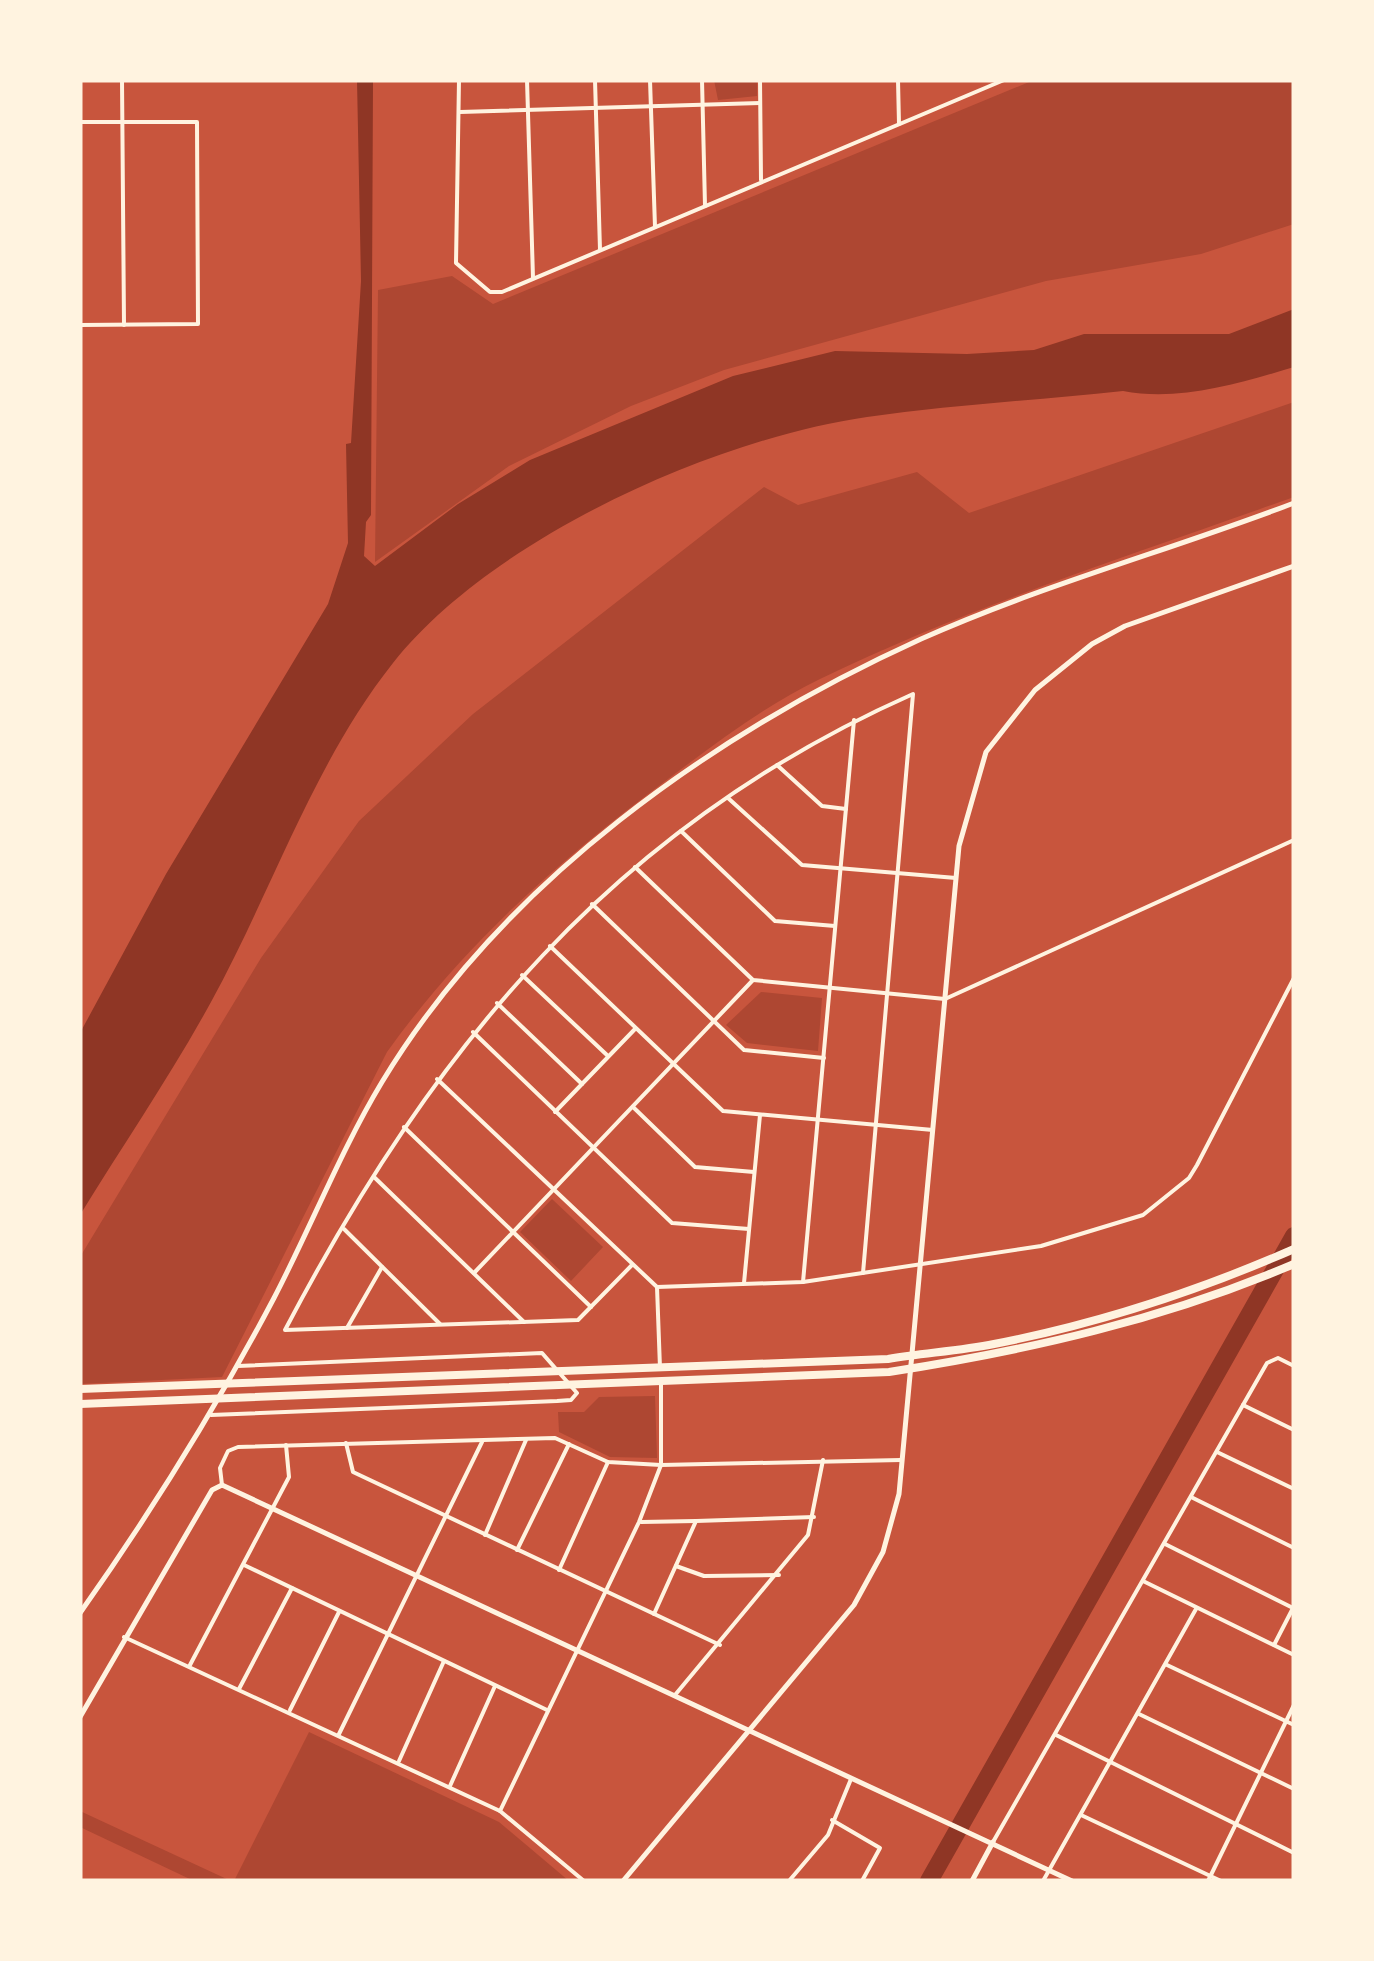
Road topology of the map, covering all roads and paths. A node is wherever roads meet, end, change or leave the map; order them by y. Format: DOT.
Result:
graph roads {
  1 [pos="122,80"];
  2 [pos="459,80"];
  3 [pos="527,80"];
  4 [pos="595,80"];
  5 [pos="650,80"];
  6 [pos="702,80"];
  7 [pos="760,80"];
  8 [pos="898,80"];
  9 [pos="1004,80"];
  10 [pos="760,103"];
  11 [pos="702,105"];
  12 [pos="651,107"];
  13 [pos="596,108"];
  14 [pos="528,110"];
  15 [pos="458,112"];
  16 [pos="80,122"];
  17 [pos="122,122"];
  18 [pos="899,124"];
  19 [pos="760,182"];
  20 [pos="705,206"];
  21 [pos="655,227"];
  22 [pos="600,250"];
  23 [pos="533,278"];
  24 [pos="80,325"];
  25 [pos="124,325"];
  26 [pos="1294,503"];
  27 [pos="1294,566"];
  28 [pos="854,720"];
  29 [pos="777,765"];
  30 [pos="727,797"];
  31 [pos="846,810"];
  32 [pos="680,830"];
  33 [pos="1294,840"];
  34 [pos="635,866"];
  35 [pos="841,868"];
  36 [pos="900,874"];
  37 [pos="956,878"];
  38 [pos="592,904"];
  39 [pos="835,926"];
  40 [pos="550,946"];
  41 [pos="522,975"];
  42 [pos="1294,978"];
  43 [pos="753,980"];
  44 [pos="830,988"];
  45 [pos="888,993"];
  46 [pos="945,998"];
  47 [pos="497,1003"];
  48 [pos="715,1022"];
  49 [pos="636,1028"];
  50 [pos="473,1032"];
  51 [pos="608,1056"];
  52 [pos="824,1058"];
  53 [pos="674,1064"];
  54 [pos="437,1080"];
  55 [pos="582,1084"];
  56 [pos="633,1107"];
  57 [pos="555,1112"];
  58 [pos="760,1114"];
  59 [pos="818,1120"];
  60 [pos="877,1125"];
  61 [pos="404,1128"];
  62 [pos="933,1130"];
  63 [pos="595,1148"];
  64 [pos="754,1172"];
  65 [pos="374,1177"];
  66 [pos="554,1190"];
  67 [pos="344,1229"];
  68 [pos="749,1229"];
  69 [pos="513,1233"];
  70 [pos="1294,1249"];
  71 [pos="921,1264"];
  72 [pos="1294,1264"];
  73 [pos="632,1266"];
  74 [pos="382,1267"];
  75 [pos="474,1273"];
  76 [pos="863,1273"];
  77 [pos="803,1282"];
  78 [pos="744,1283"];
  79 [pos="657,1287"];
  80 [pos="591,1307"];
  81 [pos="524,1322"];
  82 [pos="440,1324"];
  83 [pos="347,1328"];
  84 [pos="913,1354"];
  85 [pos="238,1366"];
  86 [pos="1294,1366"];
  87 [pos="660,1368"];
  88 [pos="912,1369"];
  89 [pos="561,1374"];
  90 [pos="661,1383"];
  91 [pos="574,1386"];
  92 [pos="80,1389"];
  93 [pos="80,1404"];
  94 [pos="1243,1405"];
  95 [pos="211,1415"];
  96 [pos="1294,1430"];
  97 [pos="483,1440"];
  98 [pos="526,1440"];
  99 [pos="346,1444"];
  100 [pos="569,1444"];
  101 [pos="286,1445"];
  102 [pos="1217,1452"];
  103 [pos="823,1460"];
  104 [pos="903,1460"];
  105 [pos="608,1462"];
  106 [pos="661,1465"];
  107 [pos="222,1485"];
  108 [pos="1294,1489"];
  109 [pos="1191,1497"];
  110 [pos="274,1508"];
  111 [pos="815,1516"];
  112 [pos="449,1518"];
  113 [pos="696,1520"];
  114 [pos="639,1522"];
  115 [pos="485,1535"];
  116 [pos="1164,1544"];
  117 [pos="1294,1548"];
  118 [pos="517,1550"];
  119 [pos="244,1566"];
  120 [pos="676,1566"];
  121 [pos="559,1570"];
  122 [pos="779,1574"];
  123 [pos="420,1576"];
  124 [pos="1144,1581"];
  125 [pos="292,1588"];
  126 [pos="604,1590"];
  127 [pos="1294,1607"];
  128 [pos="1196,1609"];
  129 [pos="340,1611"];
  130 [pos="80,1613"];
  131 [pos="654,1614"];
  132 [pos="391,1636"];
  133 [pos="124,1638"];
  134 [pos="720,1645"];
  135 [pos="1274,1646"];
  136 [pos="578,1650"];
  137 [pos="1294,1655"];
  138 [pos="444,1661"];
  139 [pos="1166,1664"];
  140 [pos="190,1666"];
  141 [pos="495,1685"];
  142 [pos="239,1689"];
  143 [pos="674,1695"];
  144 [pos="1294,1705"];
  145 [pos="290,1710"];
  146 [pos="547,1710"];
  147 [pos="1138,1714"];
  148 [pos="80,1717"];
  149 [pos="1286,1721"];
  150 [pos="1294,1725"];
  151 [pos="751,1731"];
  152 [pos="339,1734"];
  153 [pos="1056,1735"];
  154 [pos="399,1761"];
  155 [pos="1110,1764"];
  156 [pos="1261,1772"];
  157 [pos="851,1778"];
  158 [pos="450,1786"];
  159 [pos="1294,1789"];
  160 [pos="500,1811"];
  161 [pos="1081,1815"];
  162 [pos="832,1820"];
  163 [pos="1236,1824"];
  164 [pos="993,1842"];
  165 [pos="1294,1853"];
  166 [pos="1050,1870"];
  167 [pos="1209,1878"];
  168 [pos="584,1881"];
  169 [pos="623,1881"];
  170 [pos="790,1881"];
  171 [pos="862,1881"];
  172 [pos="972,1881"];
  173 [pos="1043,1881"];
  174 [pos="1072,1881"];
  175 [pos="1221,1881"];
  1 -- 17 [label="street"];
  2 -- 15 [label="street"];
  3 -- 14 [label="street"];
  4 -- 13 [label="street"];
  5 -- 12 [label="street"];
  6 -- 11 [label="street"];
  7 -- 10 [label="street"];
  8 -- 18 [label="street"];
  9 -- 18 [label="street"];
  10 -- 11 [label="street"];
  10 -- 19 [label="street"];
  11 -- 12 [label="street"];
  11 -- 20 [label="street"];
  12 -- 13 [label="street"];
  12 -- 21 [label="street"];
  13 -- 14 [label="street"];
  13 -- 22 [label="street"];
  14 -- 15 [label="street"];
  14 -- 23 [label="street"];
  15 -- 23 [label="street"];
  16 -- 17 [label="street"];
  17 -- 25 [label="street"];
  17 -- 25 [label="street"];
  18 -- 19 [label="street"];
  19 -- 20 [label="street"];
  20 -- 21 [label="street"];
  21 -- 22 [label="street"];
  22 -- 23 [label="street"];
  24 -- 25 [label="street"];
  26 -- 85 [label="street"];
  27 -- 37 [label="street"];
  28 -- 29 [label="street"];
  28 -- 31 [label="street"];
  28 -- 36 [label="street"];
  29 -- 30 [label="street"];
  29 -- 31 [label="street"];
  30 -- 32 [label="street"];
  30 -- 35 [label="street"];
  31 -- 35 [label="street"];
  32 -- 34 [label="street"];
  32 -- 39 [label="street"];
  33 -- 46 [label="street"];
  34 -- 38 [label="street"];
  34 -- 43 [label="street"];
  35 -- 36 [label="street"];
  35 -- 39 [label="street"];
  36 -- 37 [label="street"];
  36 -- 45 [label="street"];
  37 -- 46 [label="street"];
  38 -- 40 [label="street"];
  38 -- 48 [label="street"];
  39 -- 44 [label="street"];
  40 -- 41 [label="street"];
  40 -- 49 [label="street"];
  41 -- 47 [label="street"];
  41 -- 51 [label="street"];
  42 -- 71 [label="street"];
  43 -- 44 [label="street"];
  43 -- 48 [label="street"];
  44 -- 45 [label="street"];
  44 -- 52 [label="street"];
  45 -- 46 [label="street"];
  45 -- 60 [label="street"];
  46 -- 62 [label="street"];
  47 -- 50 [label="street"];
  47 -- 55 [label="street"];
  48 -- 52 [label="street"];
  48 -- 53 [label="street"];
  49 -- 51 [label="street"];
  49 -- 53 [label="street"];
  50 -- 54 [label="street"];
  50 -- 57 [label="street"];
  51 -- 55 [label="street"];
  52 -- 59 [label="street"];
  53 -- 56 [label="street"];
  53 -- 58 [label="street"];
  54 -- 61 [label="street"];
  54 -- 66 [label="street"];
  55 -- 57 [label="street"];
  56 -- 63 [label="street"];
  56 -- 64 [label="street"];
  57 -- 63 [label="street"];
  58 -- 59 [label="street"];
  58 -- 64 [label="street"];
  59 -- 60 [label="street"];
  59 -- 77 [label="street"];
  60 -- 62 [label="street"];
  60 -- 76 [label="street"];
  61 -- 65 [label="street"];
  61 -- 69 [label="street"];
  62 -- 71 [label="street"];
  63 -- 66 [label="street"];
  63 -- 68 [label="street"];
  64 -- 68 [label="street"];
  65 -- 67 [label="street"];
  65 -- 75 [label="street"];
  66 -- 69 [label="street"];
  66 -- 73 [label="street"];
  67 -- 74 [label="street"];
  67 -- 83 [label="street"];
  68 -- 78 [label="street"];
  69 -- 75 [label="street"];
  69 -- 80 [label="street"];
  70 -- 84 [label="highway"];
  71 -- 76 [label="street"];
  71 -- 84 [label="street"];
  72 -- 88 [label="highway"];
  73 -- 79 [label="street"];
  73 -- 80 [label="street"];
  74 -- 82 [label="street"];
  74 -- 83 [label="street"];
  75 -- 81 [label="street"];
  76 -- 77 [label="street"];
  77 -- 78 [label="street"];
  78 -- 79 [label="street"];
  79 -- 87 [label="street"];
  80 -- 81 [label="street"];
  81 -- 82 [label="street"];
  82 -- 83 [label="street"];
  84 -- 87 [label="highway"];
  84 -- 88 [label="street"];
  85 -- 89 [label="street"];
  85 -- 95 [label="street"];
  86 -- 94 [label="street"];
  87 -- 89 [label="highway"];
  88 -- 90 [label="highway"];
  88 -- 104 [label="street"];
  89 -- 91 [label="street"];
  89 -- 92 [label="highway"];
  90 -- 91 [label="highway"];
  90 -- 106 [label="street"];
  91 -- 93 [label="highway"];
  91 -- 95 [label="street"];
  94 -- 96 [label="street"];
  94 -- 102 [label="street"];
  95 -- 130 [label="street"];
  97 -- 98 [label="street"];
  97 -- 99 [label="street"];
  97 -- 112 [label="street"];
  98 -- 100 [label="street"];
  98 -- 115 [label="street"];
  99 -- 101 [label="street"];
  99 -- 112 [label="street"];
  100 -- 105 [label="street"];
  100 -- 118 [label="street"];
  101 -- 107 [label="street"];
  101 -- 110 [label="street"];
  102 -- 108 [label="street"];
  102 -- 109 [label="street"];
  103 -- 104 [label="street"];
  103 -- 106 [label="street"];
  103 -- 111 [label="street"];
  104 -- 151 [label="street"];
  105 -- 106 [label="street"];
  105 -- 121 [label="street"];
  106 -- 114 [label="street"];
  107 -- 110 [label="street"];
  107 -- 133 [label="street"];
  109 -- 116 [label="street"];
  109 -- 117 [label="street"];
  110 -- 119 [label="street"];
  110 -- 123 [label="street"];
  111 -- 113 [label="street"];
  111 -- 122 [label="street"];
  112 -- 115 [label="street"];
  112 -- 123 [label="street"];
  113 -- 114 [label="street"];
  113 -- 120 [label="street"];
  114 -- 126 [label="street"];
  115 -- 118 [label="street"];
  116 -- 124 [label="street"];
  116 -- 127 [label="street"];
  118 -- 121 [label="street"];
  119 -- 125 [label="street"];
  119 -- 140 [label="street"];
  120 -- 122 [label="street"];
  120 -- 131 [label="street"];
  121 -- 126 [label="street"];
  122 -- 134 [label="street"];
  123 -- 132 [label="street"];
  123 -- 136 [label="street"];
  124 -- 128 [label="street"];
  124 -- 153 [label="street"];
  125 -- 129 [label="street"];
  125 -- 142 [label="street"];
  126 -- 131 [label="street"];
  126 -- 136 [label="street"];
  127 -- 135 [label="street"];
  128 -- 135 [label="street"];
  128 -- 139 [label="street"];
  129 -- 132 [label="street"];
  129 -- 145 [label="street"];
  131 -- 134 [label="street"];
  132 -- 138 [label="street"];
  132 -- 152 [label="street"];
  133 -- 140 [label="street"];
  133 -- 148 [label="street"];
  134 -- 143 [label="street"];
  135 -- 137 [label="street"];
  136 -- 143 [label="street"];
  136 -- 146 [label="street"];
  138 -- 141 [label="street"];
  138 -- 154 [label="street"];
  139 -- 147 [label="street"];
  139 -- 149 [label="street"];
  140 -- 142 [label="street"];
  141 -- 146 [label="street"];
  141 -- 158 [label="street"];
  142 -- 145 [label="street"];
  143 -- 151 [label="street"];
  144 -- 149 [label="street"];
  145 -- 152 [label="street"];
  146 -- 160 [label="street"];
  147 -- 155 [label="street"];
  147 -- 156 [label="street"];
  149 -- 150 [label="street"];
  149 -- 156 [label="street"];
  151 -- 157 [label="street"];
  151 -- 169 [label="street"];
  152 -- 154 [label="street"];
  153 -- 155 [label="street"];
  153 -- 164 [label="street"];
  154 -- 158 [label="street"];
  155 -- 161 [label="street"];
  155 -- 163 [label="street"];
  156 -- 159 [label="street"];
  156 -- 163 [label="street"];
  157 -- 162 [label="street"];
  157 -- 164 [label="street"];
  158 -- 160 [label="street"];
  160 -- 168 [label="street"];
  161 -- 166 [label="street"];
  161 -- 167 [label="street"];
  162 -- 170 [label="street"];
  162 -- 171 [label="street"];
  163 -- 165 [label="street"];
  163 -- 167 [label="street"];
  164 -- 166 [label="street"];
  164 -- 172 [label="street"];
  166 -- 173 [label="street"];
  166 -- 174 [label="street"];
  167 -- 175 [label="street"];
}
